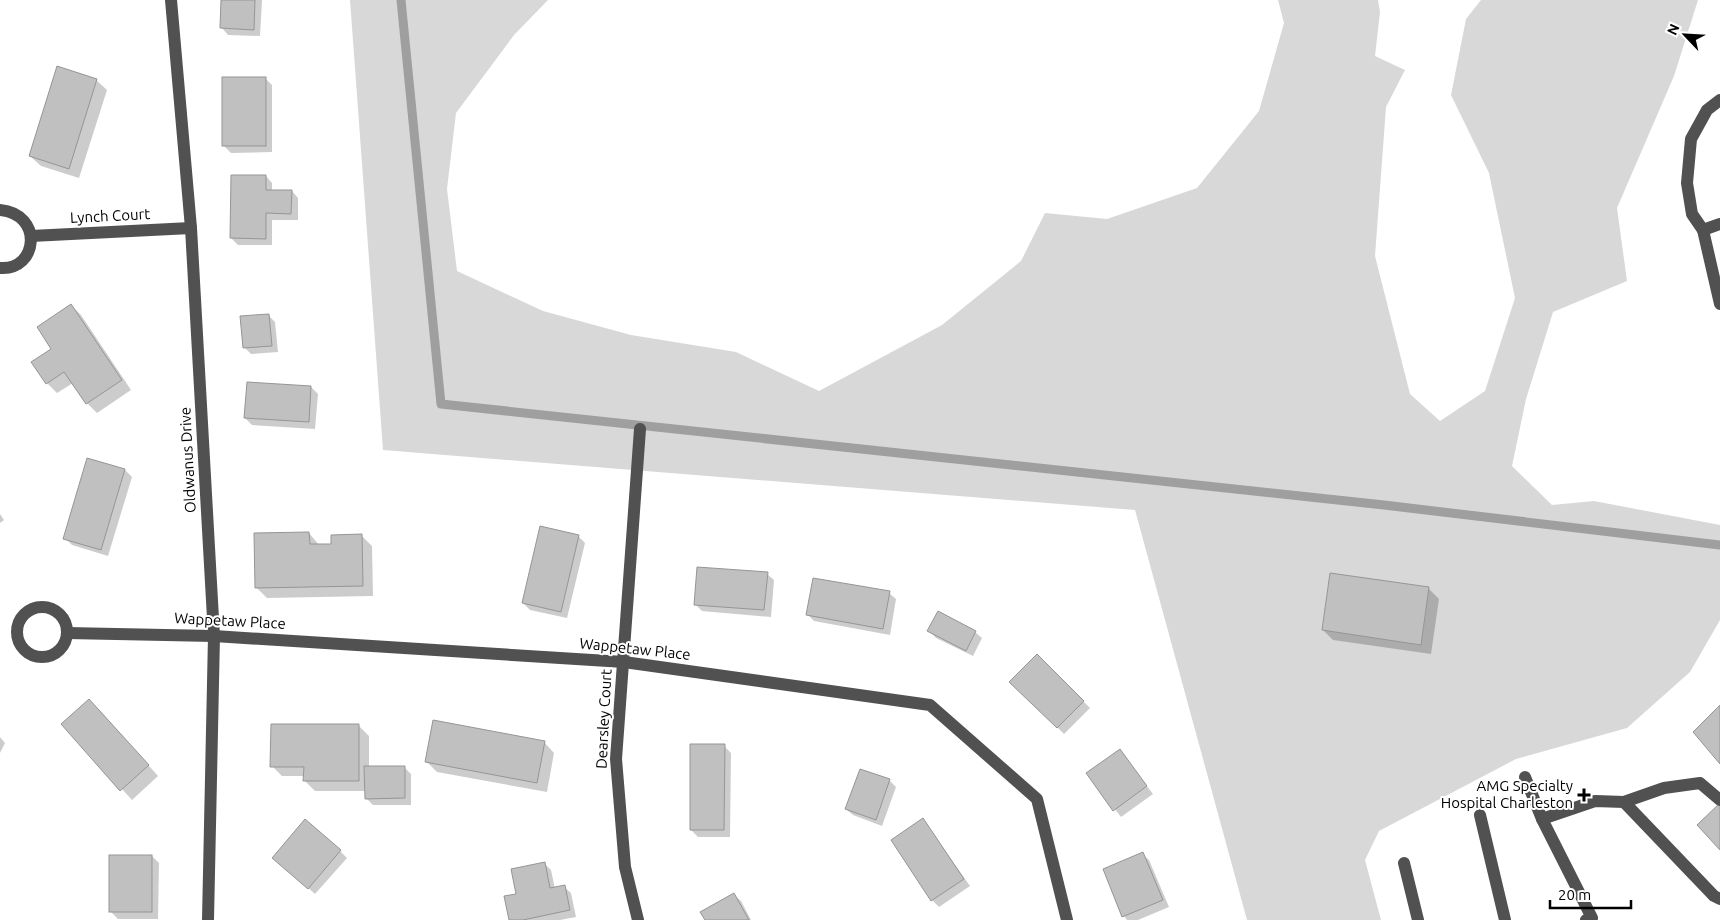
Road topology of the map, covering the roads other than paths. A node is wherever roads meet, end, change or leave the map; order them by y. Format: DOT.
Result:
graph roads {
  1 [pos="171,0"];
  2 [pos="1720,100"];
  3 [pos="0,210"];
  4 [pos="1720,224"];
  5 [pos="191,228"];
  6 [pos="1703,230"];
  7 [pos="31,236"];
  8 [pos="0,268"];
  9 [pos="1720,304"];
  10 [pos="640,429"];
  11 [pos="68,633"];
  12 [pos="214,636"];
  13 [pos="624,662"];
  14 [pos="1525,777"];
  15 [pos="1720,800"];
  16 [pos="1624,802"];
  17 [pos="1480,815"];
  18 [pos="1542,819"];
  19 [pos="1404,864"];
  20 [pos="1720,899"];
  21 [pos="1592,919"];
  22 [pos="208,920"];
  23 [pos="638,920"];
  24 [pos="1067,920"];
  25 [pos="1418,920"];
  26 [pos="1505,920"];
  1 -- 5 [label="street, Oldwanus Drive"];
  2 -- 6 [label="street"];
  3 -- 7 [label="street"];
  4 -- 6 [label="street"];
  5 -- 7 [label="street, Lynch Court"];
  5 -- 12 [label="street, Oldwanus Drive"];
  6 -- 9 [label="street"];
  7 -- 8 [label="street"];
  10 -- 13 [label="street, Dearsley Court"];
  11 -- 11 [label="street"];
  11 -- 12 [label="street, Wappetaw Place"];
  12 -- 13 [label="street, Wappetaw Place"];
  12 -- 22 [label="street, Oldwanus Drive"];
  13 -- 23 [label="street, Dearsley Court"];
  13 -- 24 [label="street, Wappetaw Place"];
  14 -- 18 [label="street"];
  15 -- 16 [label="street"];
  16 -- 18 [label="street"];
  16 -- 20 [label="street"];
  17 -- 26 [label="street"];
  18 -- 21 [label="street"];
  19 -- 25 [label="street"];
}
